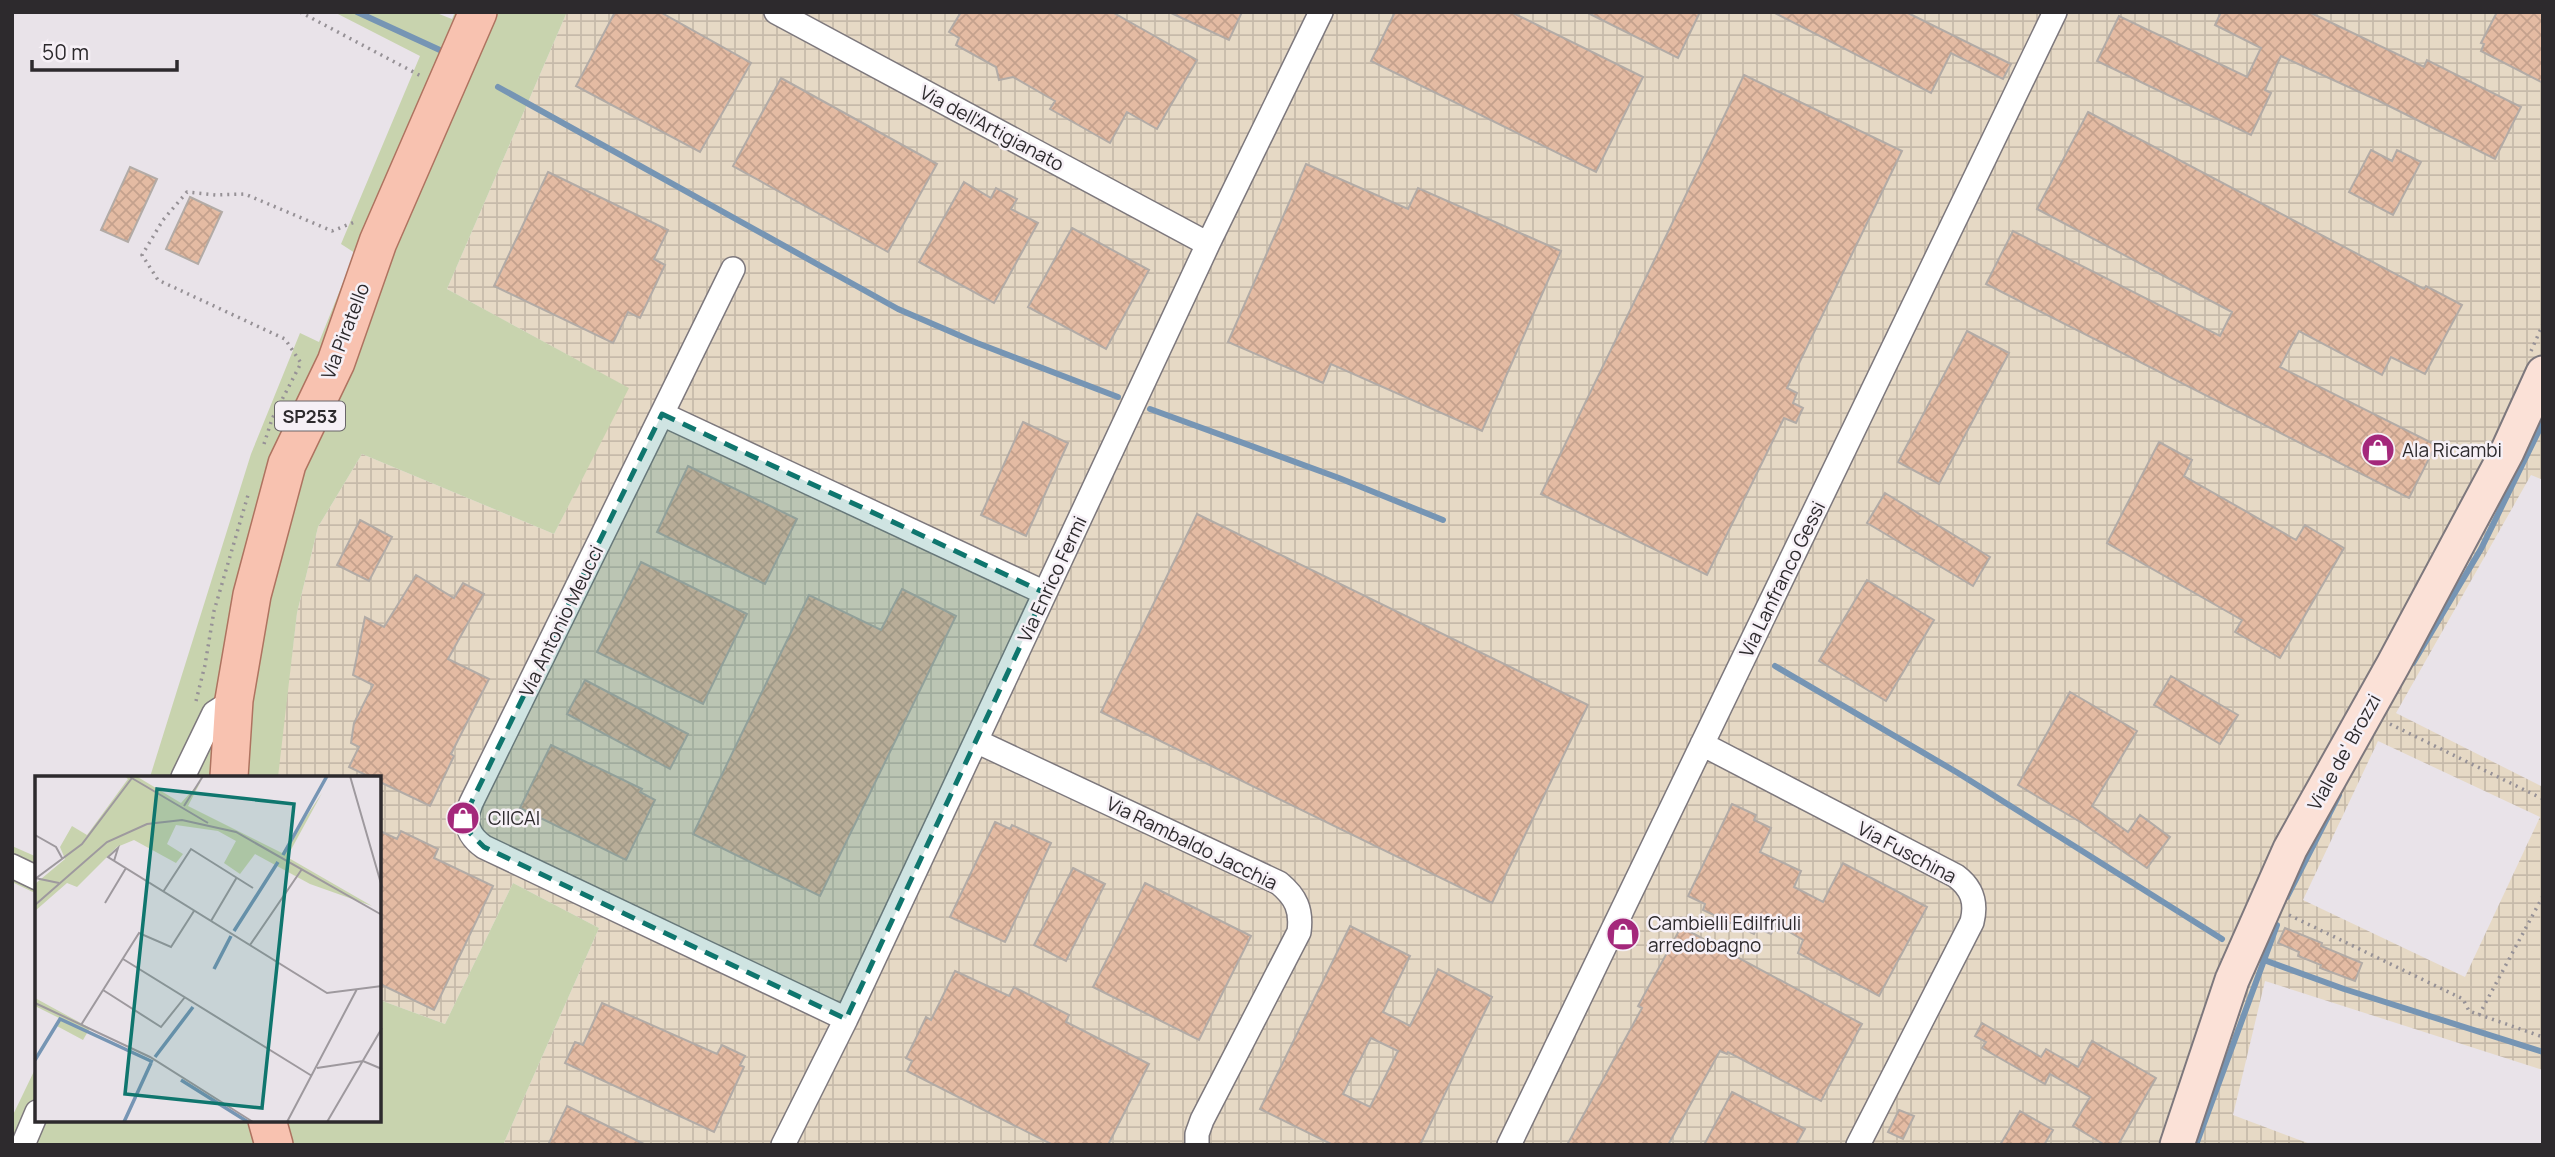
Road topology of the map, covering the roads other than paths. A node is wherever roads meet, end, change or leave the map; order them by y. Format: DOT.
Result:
graph roads {
  1 [pos="478,12"];
  2 [pos="776,12"];
  3 [pos="1321,12"];
  4 [pos="2055,12"];
  5 [pos="1208,244"];
  6 [pos="733,270"];
  7 [pos="2543,373"];
  8 [pos="662,414"];
  9 [pos="1045,593"];
  10 [pos="234,700"];
  11 [pos="976,741"];
  12 [pos="1702,744"];
  13 [pos="183,776"];
  14 [pos="229,776"];
  15 [pos="12,866"];
  16 [pos="35,877"];
  17 [pos="846,1019"];
  18 [pos="35,1117"];
  19 [pos="268,1122"];
  20 [pos="23,1145"];
  21 [pos="274,1145"];
  22 [pos="783,1145"];
  23 [pos="1197,1145"];
  24 [pos="1509,1145"];
  25 [pos="1858,1145"];
  26 [pos="2177,1145"];
  1 -- 10 [label="main road, Via Piratello / SP253"];
  2 -- 5 [label="street, Via dell'Artigianato"];
  3 -- 5 [label="street, Via Enrico Fermi"];
  4 -- 12 [label="street, Via Lanfranco Gessi"];
  5 -- 9 [label="street, Via Enrico Fermi"];
  6 -- 8 [label="street, Via Antonio Meucci"];
  7 -- 26 [label="street, Viale de' Brozzi"];
  8 -- 9 [label="street"];
  8 -- 17 [label="street, Via Antonio Meucci"];
  9 -- 11 [label="street, Via Enrico Fermi"];
  10 -- 13 [label="street"];
  10 -- 14 [label="main road, Via Piratello / SP253"];
  11 -- 17 [label="street, Via Enrico Fermi"];
  11 -- 23 [label="street, Via Rambaldo Jacchia"];
  12 -- 24 [label="street, Via Lanfranco Gessi"];
  12 -- 25 [label="street, Via Fuschina"];
  15 -- 16 [label="street"];
  17 -- 22 [label="street, Via Enrico Fermi"];
  18 -- 20 [label="street"];
  19 -- 21 [label="main road"];
}
